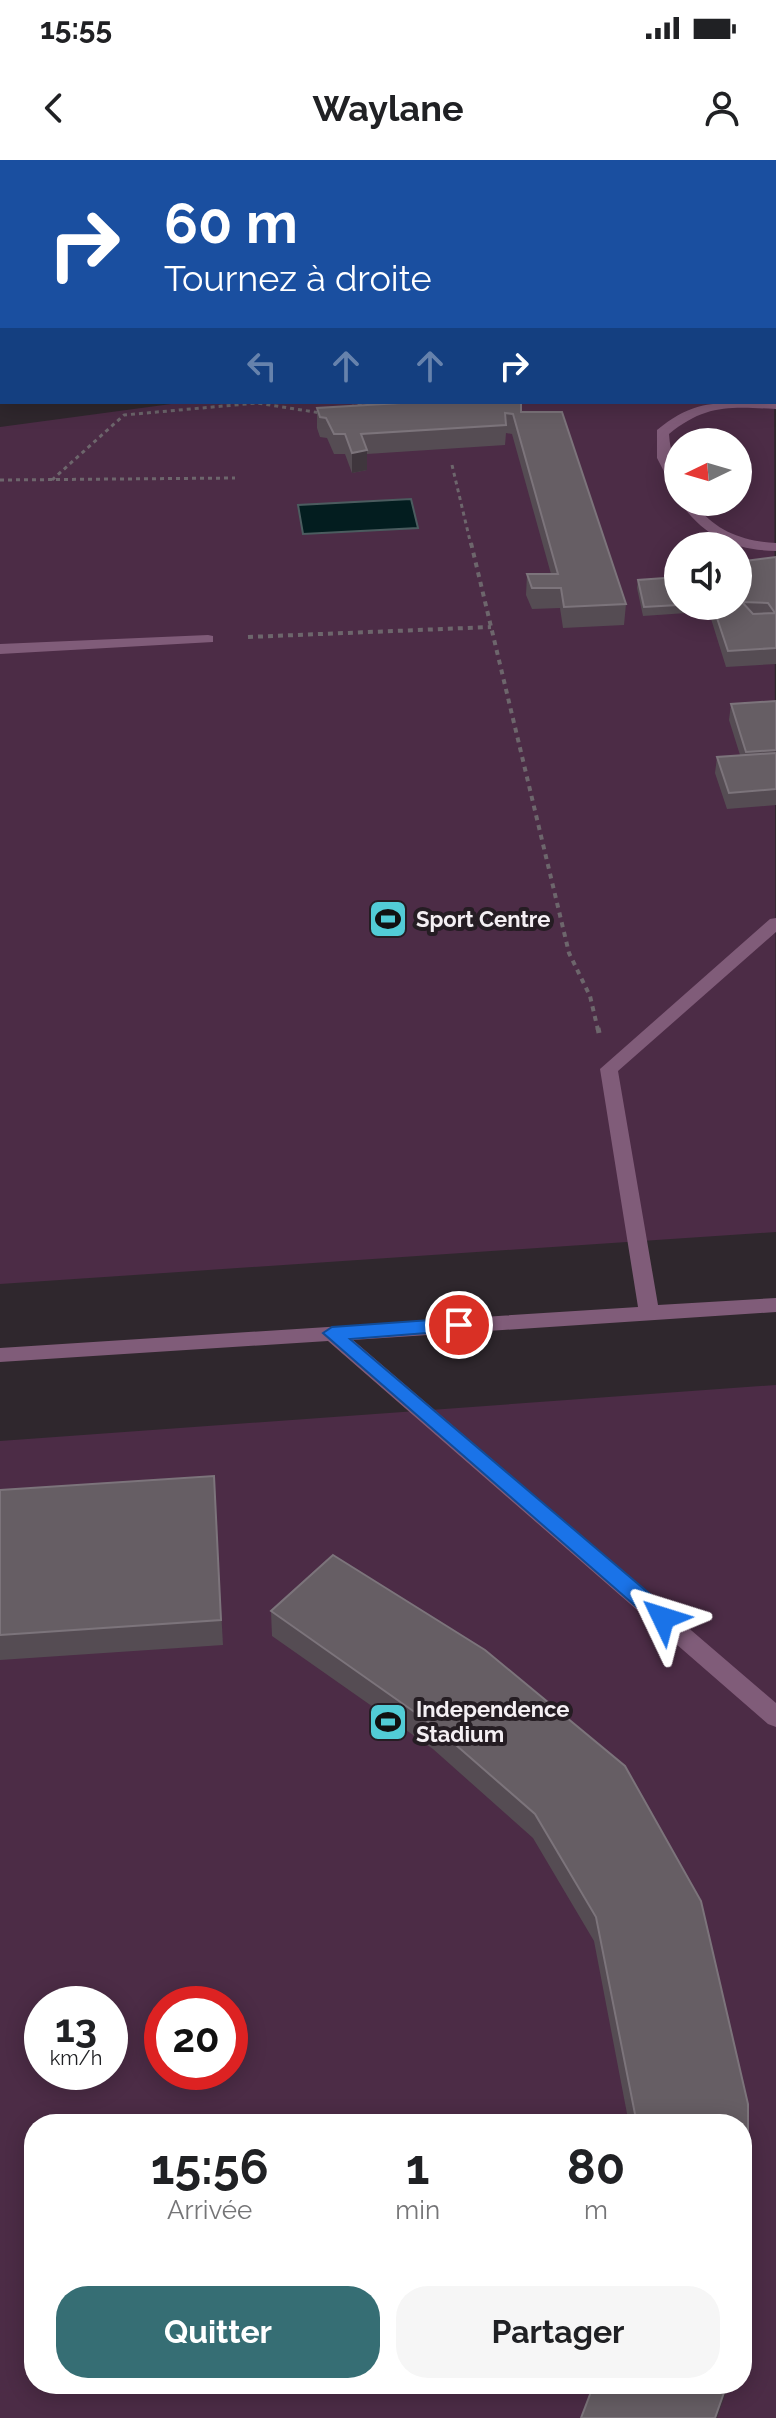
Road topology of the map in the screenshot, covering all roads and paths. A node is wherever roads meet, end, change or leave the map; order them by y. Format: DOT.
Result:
graph roads {
  1 [pos="246,404"];
  2 [pos="264,404"];
  3 [pos="361,404"];
  4 [pos="723,404"];
  5 [pos="752,404"];
  6 [pos="776,405"];
  7 [pos="340,410"];
  8 [pos="326,413"];
  9 [pos="668,428"];
  10 [pos="664,431"];
  11 [pos="664,458"];
  12 [pos="452,465"];
  13 [pos="235,478"];
  14 [pos="0,480"];
  15 [pos="52,480"];
  16 [pos="696,516"];
  17 [pos="776,547"];
  18 [pos="491,627"];
  19 [pos="248,637"];
  20 [pos="208,639"];
  21 [pos="0,649"];
  22 [pos="776,923"];
  23 [pos="609,1069"];
  24 [pos="776,1305"];
  25 [pos="649,1313"];
  26 [pos="332,1333"];
  27 [pos="0,1355"];
  28 [pos="776,1717"];
  1 -- 15 [label="path"];
  2 -- 8 [label="path"];
  3 -- 7 [label="path"];
  4 -- 9 [label="lane"];
  5 -- 6 [label="lane"];
  10 -- 11 [label="lane"];
  12 -- 18 [label="path"];
  13 -- 15 [label="path"];
  14 -- 15 [label="path"];
  16 -- 17 [label="lane"];
  18 -- 19 [label="path"];
  18 -- 23 [label="path"];
  20 -- 21 [label="lane"];
  22 -- 23 [label="lane"];
  23 -- 25 [label="lane"];
  24 -- 25 [label="lane"];
  25 -- 26 [label="lane"];
  26 -- 27 [label="lane"];
  26 -- 28 [label="lane"];
}
